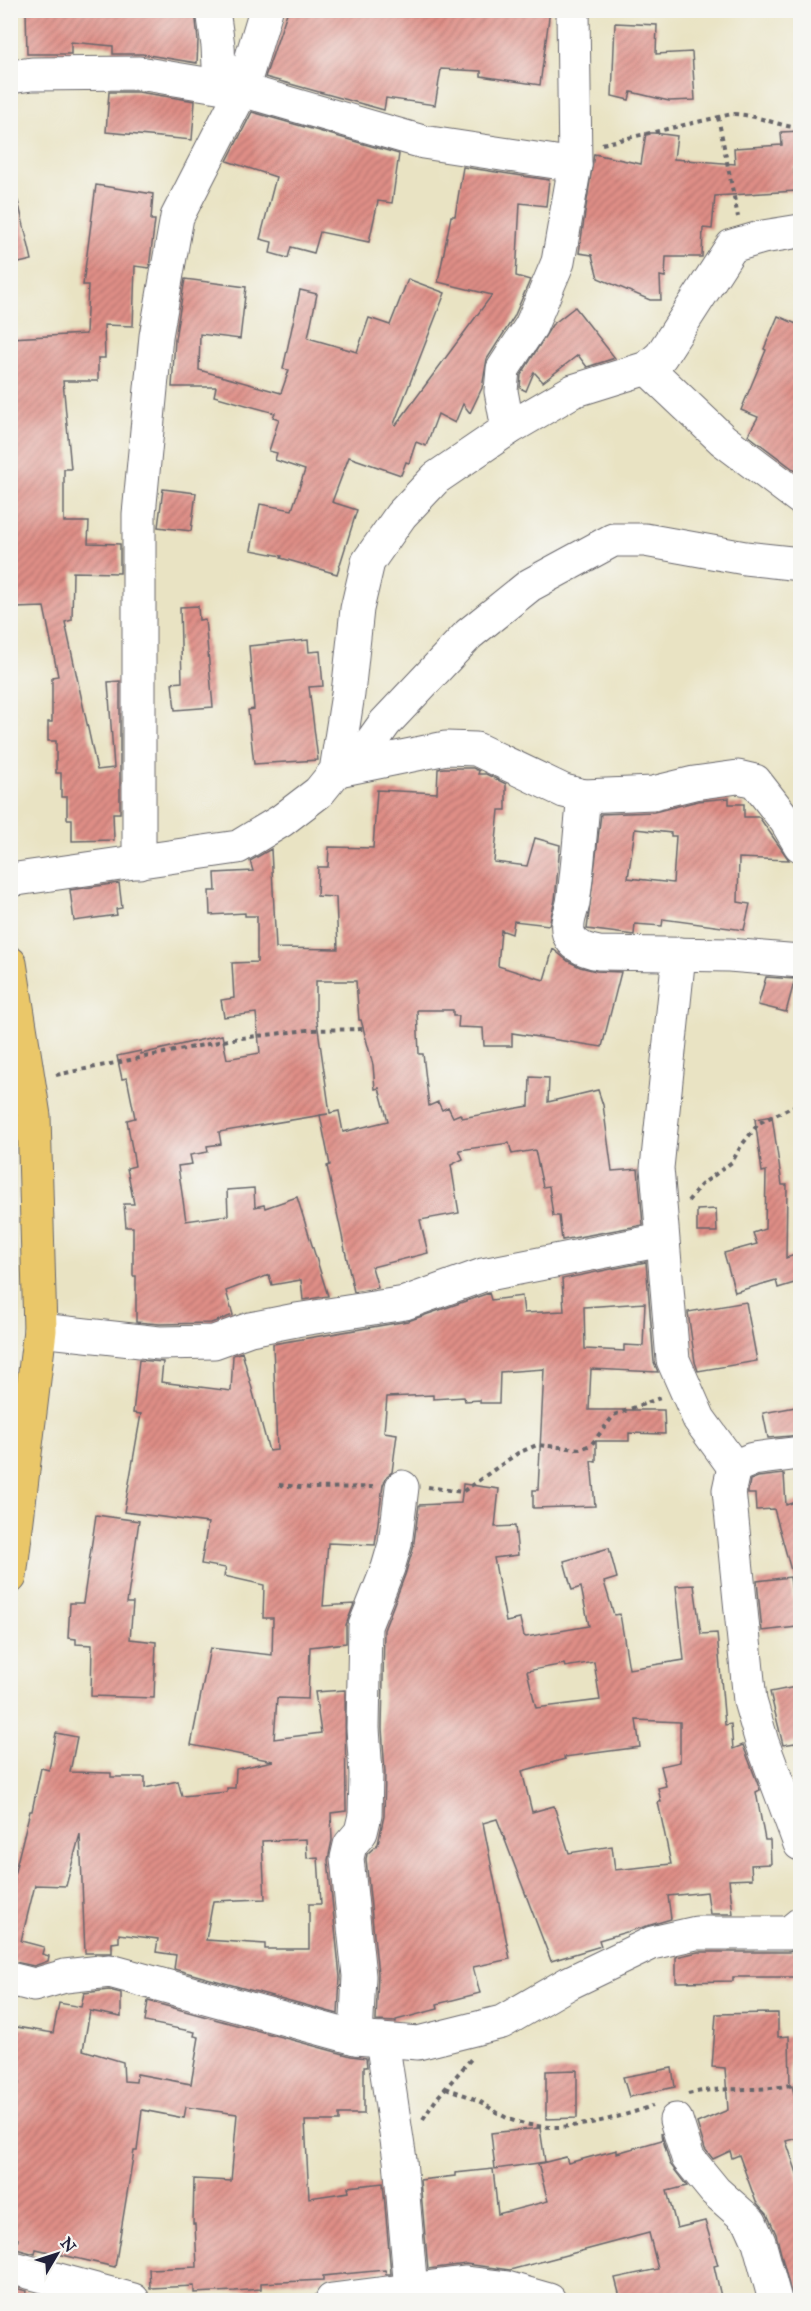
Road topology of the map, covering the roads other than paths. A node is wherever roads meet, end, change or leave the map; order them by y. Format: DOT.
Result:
graph roads {
  1 [pos="213,10"];
  2 [pos="267,10"];
  3 [pos="573,10"];
  4 [pos="10,77"];
  5 [pos="231,88"];
  6 [pos="575,158"];
  7 [pos="801,231"];
  8 [pos="647,368"];
  9 [pos="508,429"];
  10 [pos="801,498"];
  11 [pos="801,564"];
  12 [pos="345,768"];
  13 [pos="584,796"];
  14 [pos="801,845"];
  15 [pos="139,862"];
  16 [pos="10,880"];
  17 [pos="679,954"];
  18 [pos="801,961"];
  19 [pos="10,963"];
  20 [pos="661,1226"];
  21 [pos="40,1330"];
  22 [pos="801,1453"];
  23 [pos="734,1467"];
  24 [pos="402,1487"];
  25 [pos="10,1577"];
  26 [pos="801,1844"];
  27 [pos="801,1924"];
  28 [pos="10,1979"];
  29 [pos="369,2039"];
  30 [pos="672,2107"];
  31 [pos="10,2267"];
  32 [pos="411,2291"];
  33 [pos="133,2301"];
  34 [pos="332,2301"];
  35 [pos="549,2301"];
  36 [pos="775,2301"];
  1 -- 5 [label="street"];
  2 -- 5 [label="street"];
  3 -- 6 [label="street"];
  4 -- 5 [label="street"];
  5 -- 6 [label="street"];
  5 -- 15 [label="street"];
  6 -- 9 [label="street"];
  7 -- 8 [label="street"];
  8 -- 9 [label="street"];
  8 -- 10 [label="street"];
  9 -- 12 [label="street"];
  11 -- 12 [label="street"];
  12 -- 13 [label="street"];
  12 -- 15 [label="street"];
  13 -- 14 [label="street"];
  13 -- 17 [label="street"];
  15 -- 16 [label="street"];
  17 -- 18 [label="street"];
  17 -- 20 [label="street"];
  19 -- 21 [label="highway"];
  20 -- 21 [label="street"];
  20 -- 23 [label="street"];
  21 -- 25 [label="highway"];
  22 -- 23 [label="street"];
  23 -- 26 [label="street"];
  24 -- 29 [label="street"];
  27 -- 29 [label="street"];
  28 -- 29 [label="street"];
  29 -- 32 [label="street"];
  30 -- 36 [label="street"];
  31 -- 33 [label="street"];
  32 -- 34 [label="street"];
  32 -- 35 [label="street"];
}
